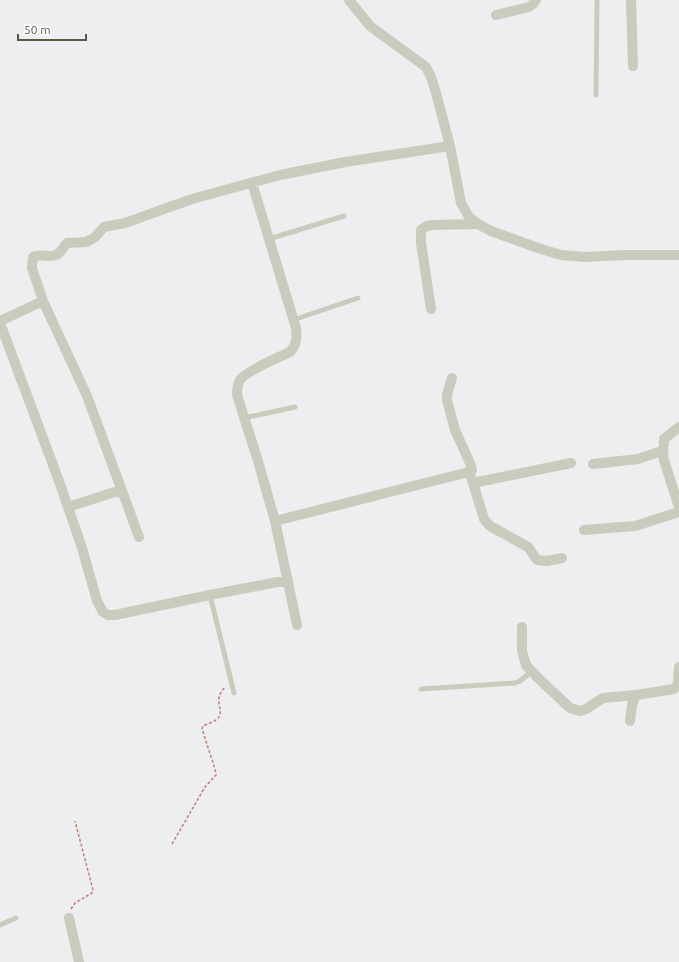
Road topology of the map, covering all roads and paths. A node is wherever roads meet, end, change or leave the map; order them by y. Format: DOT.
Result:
graph roads {
  1 [pos="350,0"];
  2 [pos="536,0"];
  3 [pos="597,0"];
  4 [pos="631,0"];
  5 [pos="496,15"];
  6 [pos="633,66"];
  7 [pos="596,95"];
  8 [pos="450,146"];
  9 [pos="252,183"];
  10 [pos="344,216"];
  11 [pos="478,224"];
  12 [pos="269,239"];
  13 [pos="679,255"];
  14 [pos="358,298"];
  15 [pos="44,301"];
  16 [pos="431,309"];
  17 [pos="293,320"];
  18 [pos="0,322"];
  19 [pos="452,378"];
  20 [pos="295,406"];
  21 [pos="244,418"];
  22 [pos="679,427"];
  23 [pos="662,451"];
  24 [pos="571,463"];
  25 [pos="593,464"];
  26 [pos="469,472"];
  27 [pos="473,484"];
  28 [pos="121,490"];
  29 [pos="68,507"];
  30 [pos="679,507"];
  31 [pos="679,512"];
  32 [pos="275,521"];
  33 [pos="584,530"];
  34 [pos="139,537"];
  35 [pos="562,558"];
  36 [pos="288,580"];
  37 [pos="210,595"];
  38 [pos="297,626"];
  39 [pos="522,627"];
  40 [pos="679,667"];
  41 [pos="531,672"];
  42 [pos="231,679"];
  43 [pos="421,689"];
  44 [pos="234,693"];
  45 [pos="636,695"];
  46 [pos="630,721"];
  47 [pos="75,821"];
  48 [pos="172,844"];
  49 [pos="16,918"];
  50 [pos="69,918"];
  51 [pos="0,925"];
  52 [pos="79,962"];
  1 -- 8 [label="street"];
  2 -- 5 [label="street"];
  3 -- 7 [label="lane"];
  4 -- 6 [label="street"];
  8 -- 9 [label="street"];
  8 -- 11 [label="street"];
  9 -- 12 [label="street"];
  9 -- 15 [label="street"];
  10 -- 12 [label="lane"];
  11 -- 13 [label="street"];
  11 -- 16 [label="street"];
  12 -- 17 [label="street"];
  14 -- 17 [label="lane"];
  15 -- 18 [label="street"];
  15 -- 28 [label="street"];
  17 -- 21 [label="street"];
  18 -- 29 [label="street"];
  19 -- 26 [label="street"];
  20 -- 21 [label="lane"];
  21 -- 32 [label="street"];
  22 -- 23 [label="street"];
  23 -- 25 [label="street"];
  23 -- 30 [label="street"];
  24 -- 27 [label="street"];
  26 -- 27 [label="street"];
  26 -- 32 [label="street"];
  27 -- 35 [label="street"];
  28 -- 29 [label="street"];
  28 -- 34 [label="street"];
  29 -- 37 [label="street"];
  31 -- 33 [label="street"];
  32 -- 36 [label="street"];
  36 -- 37 [label="street"];
  36 -- 38 [label="street"];
  37 -- 42 [label="lane"];
  39 -- 41 [label="street"];
  40 -- 45 [label="street"];
  41 -- 43 [label="lane"];
  41 -- 45 [label="street"];
  42 -- 44 [label="lane"];
  42 -- 48 [label="path"];
  45 -- 46 [label="street"];
  47 -- 50 [label="path"];
  49 -- 51 [label="lane"];
  50 -- 52 [label="street"];
}
